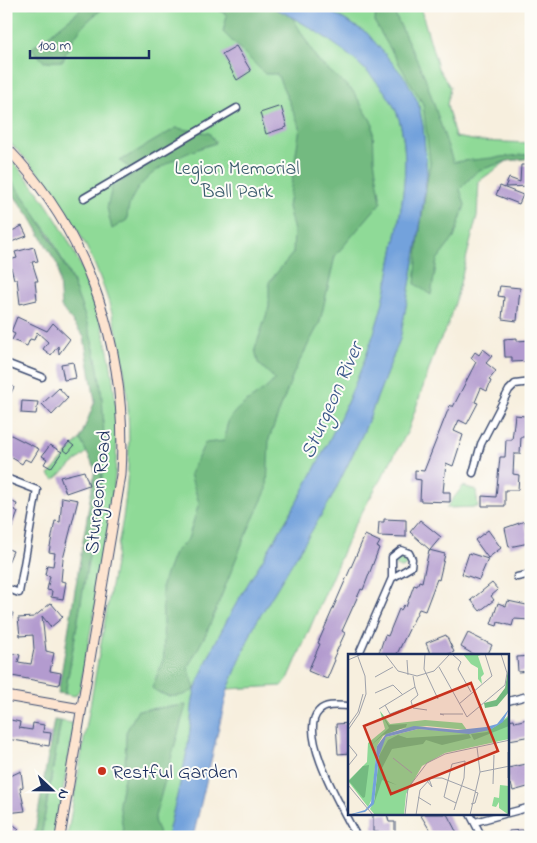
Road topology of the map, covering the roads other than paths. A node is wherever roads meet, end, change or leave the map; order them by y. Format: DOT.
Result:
graph roads {
  1 [pos="237,108"];
  2 [pos="6,147"];
  3 [pos="84,198"];
  4 [pos="6,363"];
  5 [pos="42,378"];
  6 [pos="531,382"];
  7 [pos="473,473"];
  8 [pos="6,478"];
  9 [pos="531,574"];
  10 [pos="518,576"];
  11 [pos="392,578"];
  12 [pos="6,588"];
  13 [pos="359,654"];
  14 [pos="531,695"];
  15 [pos="6,696"];
  16 [pos="510,700"];
  17 [pos="348,704"];
  18 [pos="81,710"];
  19 [pos="531,807"];
  20 [pos="510,812"];
  21 [pos="471,816"];
  22 [pos="497,816"];
  23 [pos="475,822"];
  24 [pos="60,837"];
  25 [pos="357,837"];
  26 [pos="482,837"];
  1 -- 3 [label="street"];
  2 -- 18 [label="main road, Sturgeon Road"];
  4 -- 5 [label="street"];
  6 -- 7 [label="street"];
  8 -- 12 [label="street"];
  9 -- 10 [label="street"];
  11 -- 13 [label="street"];
  14 -- 16 [label="street"];
  15 -- 18 [label="main road"];
  17 -- 25 [label="street"];
  18 -- 24 [label="main road, Sturgeon Road"];
  19 -- 20 [label="street"];
  21 -- 23 [label="street"];
  22 -- 23 [label="street"];
  23 -- 26 [label="street"];
}
